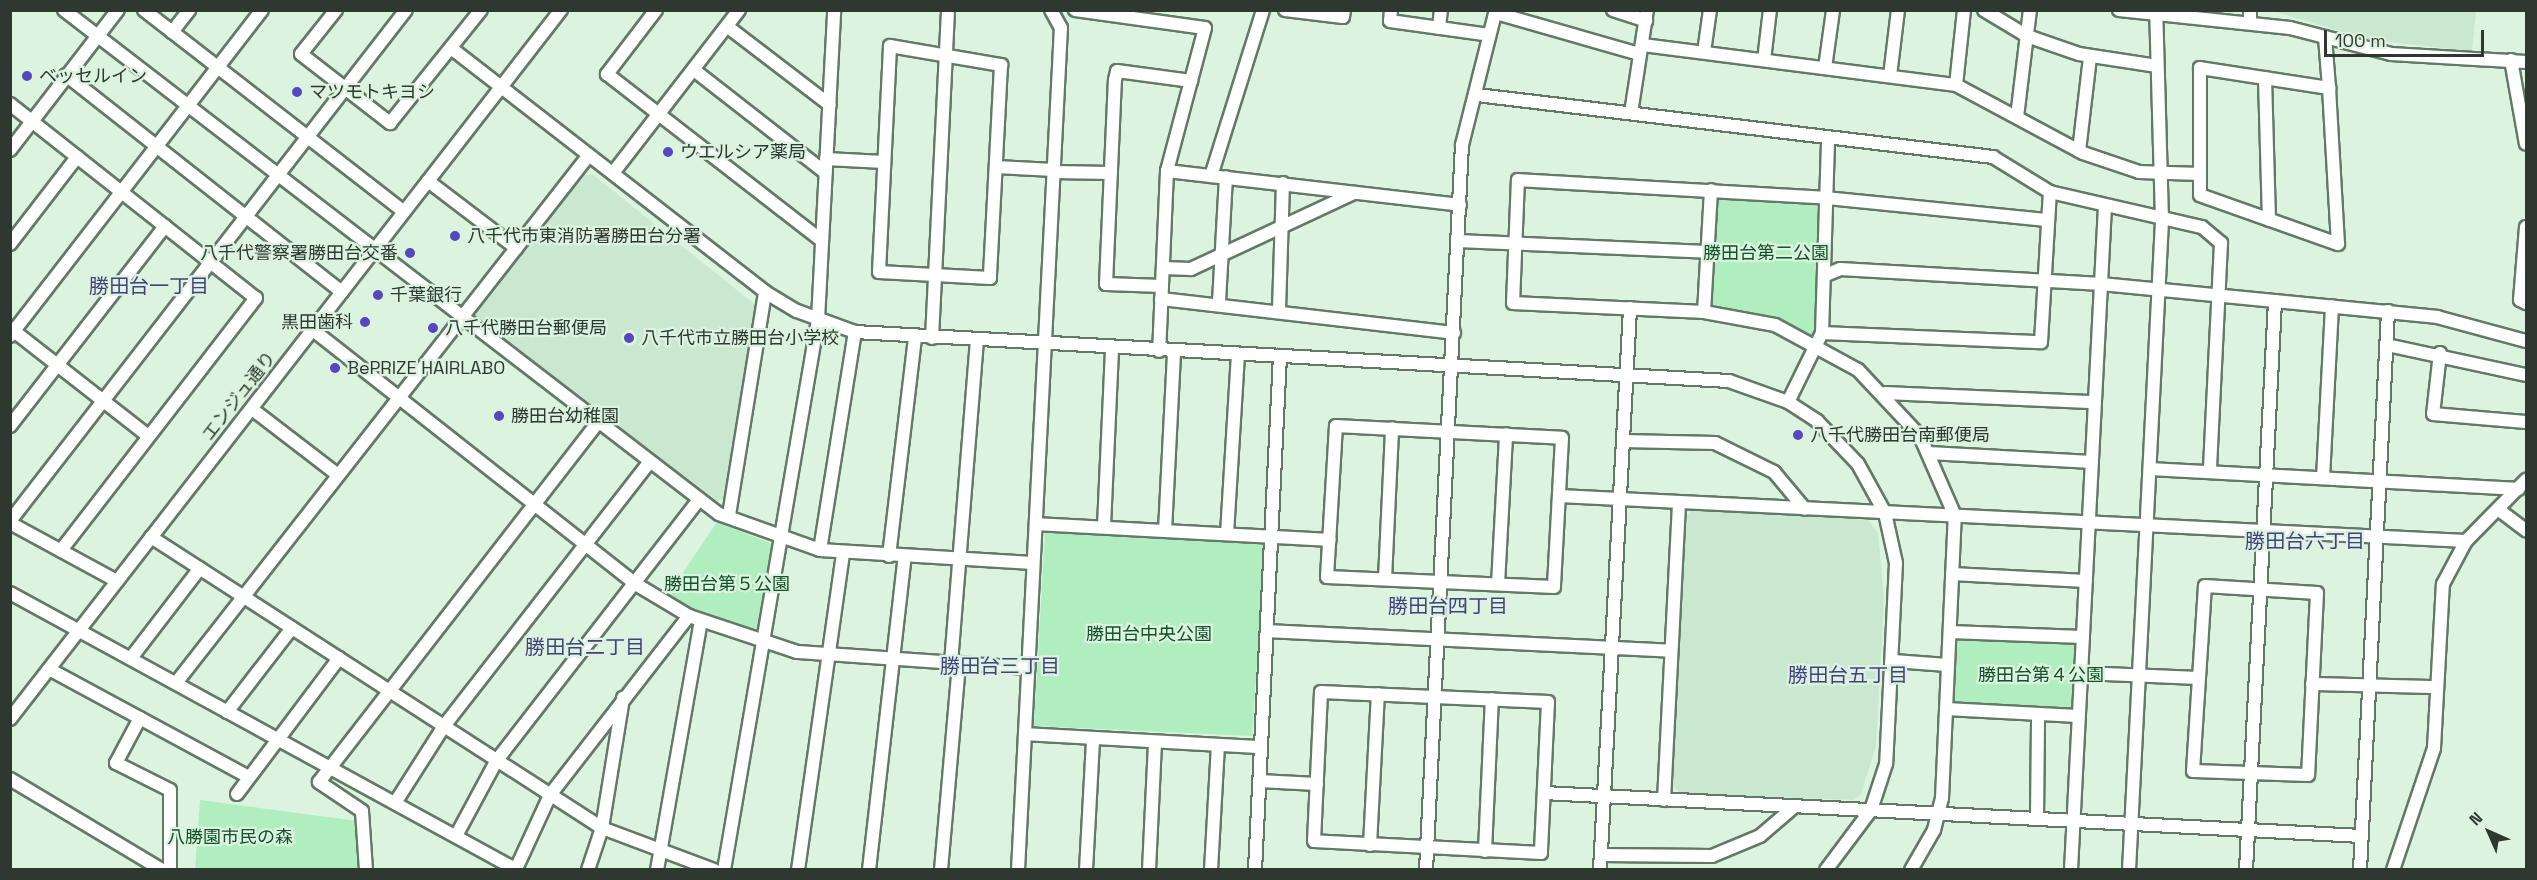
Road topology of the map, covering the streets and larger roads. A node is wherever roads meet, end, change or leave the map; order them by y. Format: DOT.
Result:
graph roads {
  1 [pos="64,10"];
  2 [pos="117,10"];
  3 [pos="144,10"];
  4 [pos="189,10"];
  5 [pos="262,10"];
  6 [pos="336,10"];
  7 [pos="406,10"];
  8 [pos="481,10"];
  9 [pos="561,10"];
  10 [pos="656,10"];
  11 [pos="740,10"];
  12 [pos="834,10"];
  13 [pos="948,10"];
  14 [pos="1075,10"];
  15 [pos="1263,10"];
  16 [pos="1285,10"];
  17 [pos="1344,10"];
  18 [pos="1391,10"];
  19 [pos="1441,10"];
  20 [pos="1613,10"];
  21 [pos="1710,10"];
  22 [pos="1770,10"];
  23 [pos="1833,10"];
  24 [pos="1898,10"];
  25 [pos="1964,10"];
  26 [pos="1984,10"];
  27 [pos="2030,10"];
  28 [pos="2119,10"];
  29 [pos="1300,11"];
  30 [pos="1060,12"];
  31 [pos="1496,12"];
  32 [pos="2156,13"];
  33 [pos="1646,16"];
  34 [pos="2250,17"];
  35 [pos="728,27"];
  36 [pos="1439,28"];
  37 [pos="172,32"];
  38 [pos="1489,35"];
  39 [pos="97,36"];
  40 [pos="2027,36"];
  41 [pos="2325,37"];
  42 [pos="451,48"];
  43 [pos="1641,50"];
  44 [pos="1704,52"];
  45 [pos="946,55"];
  46 [pos="2090,57"];
  47 [pos="1764,60"];
  48 [pos="2511,60"];
  49 [pos="2526,62"];
  50 [pos="2157,66"];
  51 [pos="218,68"];
  52 [pos="1826,68"];
  53 [pos="694,70"];
  54 [pos="66,75"];
  55 [pos="1890,76"];
  56 [pos="2265,78"];
  57 [pos="1191,81"];
  58 [pos="1956,85"];
  59 [pos="502,87"];
  60 [pos="2329,88"];
  61 [pos="345,90"];
  62 [pos="1477,95"];
  63 [pos="10,104"];
  64 [pos="830,105"];
  65 [pos="188,106"];
  66 [pos="1631,113"];
  67 [pos="659,114"];
  68 [pos="2017,117"];
  69 [pos="31,122"];
  70 [pos="308,138"];
  71 [pos="1828,138"];
  72 [pos="2526,144"];
  73 [pos="157,147"];
  74 [pos="10,150"];
  75 [pos="2079,151"];
  76 [pos="590,155"];
  77 [pos="77,157"];
  78 [pos="826,159"];
  79 [pos="884,162"];
  80 [pos="996,167"];
  81 [pos="1054,171"];
  82 [pos="1167,171"];
  83 [pos="613,173"];
  84 [pos="826,173"];
  85 [pos="1112,173"];
  86 [pos="2163,174"];
  87 [pos="2200,174"];
  88 [pos="1211,176"];
  89 [pos="278,177"];
  90 [pos="1226,177"];
  91 [pos="428,181"];
  92 [pos="1283,183"];
  93 [pos="1711,190"];
  94 [pos="122,192"];
  95 [pos="2050,192"];
  96 [pos="1354,193"];
  97 [pos="1826,198"];
  98 [pos="1460,205"];
  99 [pos="2105,207"];
  100 [pos="404,212"];
  101 [pos="246,217"];
  102 [pos="2048,220"];
  103 [pos="2162,220"];
  104 [pos="2269,220"];
  105 [pos="165,226"];
  106 [pos="2526,227"];
  107 [pos="1280,230"];
  108 [pos="822,241"];
  109 [pos="1458,241"];
  110 [pos="1515,243"];
  111 [pos="10,244"];
  112 [pos="516,248"];
  113 [pos="374,251"];
  114 [pos="1707,252"];
  115 [pos="1221,257"];
  116 [pos="212,262"];
  117 [pos="1163,268"];
  118 [pos="935,275"];
  119 [pos="1826,275"];
  120 [pos="2044,279"];
  121 [pos="2102,284"];
  122 [pos="2159,291"];
  123 [pos="342,292"];
  124 [pos="765,292"];
  125 [pos="1161,293"];
  126 [pos="2218,296"];
  127 [pos="2275,301"];
  128 [pos="1219,302"];
  129 [pos="2526,303"];
  130 [pos="2332,306"];
  131 [pos="1630,308"];
  132 [pos="1279,310"];
  133 [pos="2388,311"];
  134 [pos="1704,312"];
  135 [pos="461,318"];
  136 [pos="818,320"];
  137 [pos="313,330"];
  138 [pos="12,331"];
  139 [pos="855,332"];
  140 [pos="1454,333"];
  141 [pos="1822,333"];
  142 [pos="915,338"];
  143 [pos="932,338"];
  144 [pos="977,340"];
  145 [pos="2526,341"];
  146 [pos="1045,344"];
  147 [pos="1817,345"];
  148 [pos="2387,345"];
  149 [pos="1112,348"];
  150 [pos="1159,351"];
  151 [pos="1174,351"];
  152 [pos="2440,353"];
  153 [pos="1238,354"];
  154 [pos="1280,356"];
  155 [pos="58,365"];
  156 [pos="1452,366"];
  157 [pos="1626,374"];
  158 [pos="2526,375"];
  159 [pos="1885,393"];
  160 [pos="398,398"];
  161 [pos="103,401"];
  162 [pos="1788,402"];
  163 [pos="2095,402"];
  164 [pos="252,409"];
  165 [pos="2526,422"];
  166 [pos="597,423"];
  167 [pos="10,426"];
  168 [pos="1392,428"];
  169 [pos="1448,431"];
  170 [pos="1506,434"];
  171 [pos="148,436"];
  172 [pos="1623,441"];
  173 [pos="1929,453"];
  174 [pos="2092,462"];
  175 [pos="649,463"];
  176 [pos="2151,469"];
  177 [pos="2210,472"];
  178 [pos="338,475"];
  179 [pos="2266,476"];
  180 [pos="2323,478"];
  181 [pos="2380,481"];
  182 [pos="2522,485"];
  183 [pos="1559,496"];
  184 [pos="1620,499"];
  185 [pos="698,501"];
  186 [pos="1679,502"];
  187 [pos="534,506"];
  188 [pos="1805,508"];
  189 [pos="2499,510"];
  190 [pos="1885,513"];
  191 [pos="729,515"];
  192 [pos="1954,516"];
  193 [pos="10,522"];
  194 [pos="2089,524"];
  195 [pos="1036,525"];
  196 [pos="1104,526"];
  197 [pos="2148,526"];
  198 [pos="2526,530"];
  199 [pos="1166,531"];
  200 [pos="2263,532"];
  201 [pos="1227,534"];
  202 [pos="1271,536"];
  203 [pos="151,537"];
  204 [pos="781,537"];
  205 [pos="2377,538"];
  206 [pos="1330,540"];
  207 [pos="2466,542"];
  208 [pos="586,544"];
  209 [pos="61,550"];
  210 [pos="820,550"];
  211 [pos="843,553"];
  212 [pos="889,556"];
  213 [pos="905,556"];
  214 [pos="958,559"];
  215 [pos="1033,563"];
  216 [pos="200,568"];
  217 [pos="1952,574"];
  218 [pos="1385,579"];
  219 [pos="2086,581"];
  220 [pos="117,582"];
  221 [pos="1441,582"];
  222 [pos="634,583"];
  223 [pos="1498,584"];
  224 [pos="2261,589"];
  225 [pos="10,594"];
  226 [pos="244,597"];
  227 [pos="689,616"];
  228 [pos="701,621"];
  229 [pos="292,628"];
  230 [pos="78,630"];
  231 [pos="1267,631"];
  232 [pos="1950,632"];
  233 [pos="2083,637"];
  234 [pos="1438,639"];
  235 [pos="763,642"];
  236 [pos="1612,649"];
  237 [pos="1671,651"];
  238 [pos="831,656"];
  239 [pos="131,658"];
  240 [pos="339,658"];
  241 [pos="894,659"];
  242 [pos="1894,662"];
  243 [pos="955,663"];
  244 [pos="1947,665"];
  245 [pos="1028,668"];
  246 [pos="49,669"];
  247 [pos="2082,673"];
  248 [pos="2141,674"];
  249 [pos="2198,678"];
  250 [pos="176,683"];
  251 [pos="2312,684"];
  252 [pos="2370,685"];
  253 [pos="2434,687"];
  254 [pos="389,691"];
  255 [pos="1378,694"];
  256 [pos="623,697"];
  257 [pos="1435,697"];
  258 [pos="1491,699"];
  259 [pos="1947,709"];
  260 [pos="227,712"];
  261 [pos="2038,714"];
  262 [pos="2078,716"];
  263 [pos="140,718"];
  264 [pos="10,719"];
  265 [pos="444,726"];
  266 [pos="1025,734"];
  267 [pos="279,739"];
  268 [pos="1093,739"];
  269 [pos="1155,742"];
  270 [pos="1218,746"];
  271 [pos="1261,747"];
  272 [pos="497,760"];
  273 [pos="330,767"];
  274 [pos="2252,773"];
  275 [pos="249,777"];
  276 [pos="10,779"];
  277 [pos="1259,780"];
  278 [pos="1317,784"];
  279 [pos="1544,793"];
  280 [pos="237,794"];
  281 [pos="550,795"];
  282 [pos="1604,797"];
  283 [pos="1664,800"];
  284 [pos="395,803"];
  285 [pos="1795,806"];
  286 [pos="1870,810"];
  287 [pos="1940,814"];
  288 [pos="2037,818"];
  289 [pos="2074,820"];
  290 [pos="2132,823"];
  291 [pos="602,828"];
  292 [pos="2247,830"];
  293 [pos="456,836"];
  294 [pos="2362,836"];
  295 [pos="1370,845"];
  296 [pos="1427,847"];
  297 [pos="1485,851"];
  298 [pos="661,854"];
  299 [pos="1601,855"];
  300 [pos="517,869"];
  301 [pos="162,870"];
  302 [pos="170,870"];
  303 [pos="366,870"];
  304 [pos="588,870"];
  305 [pos="657,870"];
  306 [pos="714,870"];
  307 [pos="724,870"];
  308 [pos="798,870"];
  309 [pos="869,870"];
  310 [pos="941,870"];
  311 [pos="1018,870"];
  312 [pos="1086,870"];
  313 [pos="1149,870"];
  314 [pos="1211,870"];
  315 [pos="1255,870"];
  316 [pos="1426,870"];
  317 [pos="1600,870"];
  318 [pos="1826,870"];
  319 [pos="1911,870"];
  320 [pos="2071,870"];
  321 [pos="2129,870"];
  322 [pos="2246,870"];
  323 [pos="2360,870"];
  324 [pos="2393,870"];
  1 -- 39 [label="street"];
  2 -- 39 [label="street"];
  3 -- 37 [label="street"];
  4 -- 37 [label="street"];
  5 -- 51 [label="street"];
  6 -- 61 [label="street"];
  7 -- 61 [label="street"];
  8 -- 42 [label="street"];
  9 -- 59 [label="street, エンジュ通り"];
  10 -- 67 [label="street"];
  11 -- 35 [label="street"];
  12 -- 64 [label="street"];
  13 -- 45 [label="street"];
  14 -- 57 [label="street"];
  15 -- 88 [label="street"];
  16 -- 29 [label="street"];
  17 -- 29 [label="street"];
  18 -- 36 [label="street"];
  19 -- 36 [label="street"];
  20 -- 33 [label="street"];
  21 -- 44 [label="street"];
  22 -- 47 [label="street"];
  23 -- 52 [label="street"];
  24 -- 55 [label="street"];
  25 -- 58 [label="street"];
  26 -- 40 [label="street"];
  27 -- 40 [label="street"];
  28 -- 32 [label="street"];
  30 -- 81 [label="street"];
  31 -- 38 [label="street"];
  31 -- 43 [label="street"];
  32 -- 34 [label="street"];
  32 -- 50 [label="street"];
  33 -- 43 [label="street"];
  34 -- 41 [label="street"];
  35 -- 53 [label="street"];
  35 -- 64 [label="street"];
  36 -- 38 [label="street"];
  37 -- 51 [label="street"];
  38 -- 62 [label="street"];
  39 -- 54 [label="street"];
  39 -- 65 [label="street"];
  40 -- 46 [label="street"];
  40 -- 68 [label="street"];
  41 -- 48 [label="street"];
  41 -- 60 [label="street"];
  42 -- 59 [label="street"];
  42 -- 61 [label="street"];
  43 -- 44 [label="street"];
  43 -- 66 [label="street"];
  44 -- 47 [label="street"];
  45 -- 79 [label="street"];
  45 -- 80 [label="street"];
  45 -- 118 [label="street"];
  46 -- 50 [label="street"];
  46 -- 75 [label="street"];
  47 -- 52 [label="street"];
  48 -- 49 [label="street"];
  48 -- 72 [label="street"];
  50 -- 86 [label="street"];
  51 -- 65 [label="street"];
  51 -- 70 [label="street"];
  52 -- 55 [label="street"];
  53 -- 67 [label="street"];
  53 -- 84 [label="street"];
  54 -- 69 [label="street"];
  54 -- 73 [label="street"];
  55 -- 58 [label="street"];
  56 -- 60 [label="street"];
  56 -- 87 [label="street"];
  56 -- 104 [label="street"];
  57 -- 82 [label="street"];
  57 -- 85 [label="street"];
  58 -- 68 [label="street"];
  59 -- 76 [label="street"];
  59 -- 91 [label="street, エンジュ通り"];
  60 -- 104 [label="street"];
  61 -- 70 [label="street"];
  62 -- 66 [label="street"];
  62 -- 98 [label="street"];
  63 -- 69 [label="street"];
  64 -- 78 [label="street"];
  65 -- 73 [label="street"];
  65 -- 89 [label="street"];
  66 -- 71 [label="street"];
  67 -- 83 [label="street"];
  67 -- 108 [label="street"];
  68 -- 75 [label="street"];
  69 -- 74 [label="street"];
  69 -- 77 [label="street"];
  70 -- 89 [label="street"];
  70 -- 100 [label="street"];
  71 -- 95 [label="street"];
  71 -- 97 [label="street"];
  73 -- 94 [label="street"];
  73 -- 101 [label="street"];
  75 -- 86 [label="street"];
  76 -- 83 [label="street"];
  76 -- 112 [label="street"];
  77 -- 94 [label="street"];
  77 -- 111 [label="street"];
  78 -- 79 [label="street"];
  78 -- 84 [label="street"];
  79 -- 118 [label="street"];
  80 -- 81 [label="street"];
  80 -- 118 [label="street"];
  81 -- 85 [label="street"];
  81 -- 146 [label="street"];
  82 -- 88 [label="street"];
  82 -- 117 [label="street"];
  83 -- 124 [label="street"];
  84 -- 108 [label="street"];
  85 -- 125 [label="street"];
  86 -- 87 [label="street"];
  86 -- 103 [label="street"];
  87 -- 104 [label="street"];
  88 -- 90 [label="street"];
  89 -- 101 [label="street"];
  89 -- 113 [label="street"];
  90 -- 92 [label="street"];
  90 -- 115 [label="street"];
  91 -- 100 [label="street, エンジュ通り"];
  91 -- 112 [label="street"];
  92 -- 96 [label="street"];
  92 -- 107 [label="street"];
  93 -- 97 [label="street"];
  93 -- 110 [label="street"];
  93 -- 114 [label="street"];
  94 -- 105 [label="street"];
  94 -- 138 [label="street"];
  95 -- 99 [label="street"];
  95 -- 102 [label="street"];
  96 -- 98 [label="street"];
  96 -- 107 [label="street"];
  97 -- 102 [label="street"];
  97 -- 119 [label="street"];
  98 -- 109 [label="street"];
  99 -- 103 [label="street"];
  99 -- 121 [label="street"];
  100 -- 113 [label="street, エンジュ通り"];
  101 -- 116 [label="street"];
  101 -- 123 [label="street"];
  102 -- 120 [label="street"];
  103 -- 122 [label="street"];
  103 -- 126 [label="street"];
  105 -- 116 [label="street"];
  105 -- 155 [label="street"];
  106 -- 129 [label="street"];
  107 -- 115 [label="street"];
  107 -- 132 [label="street"];
  108 -- 136 [label="street"];
  109 -- 110 [label="street"];
  109 -- 140 [label="street"];
  110 -- 114 [label="street"];
  110 -- 131 [label="street"];
  112 -- 135 [label="street"];
  113 -- 123 [label="street, エンジュ通り"];
  113 -- 135 [label="street"];
  114 -- 134 [label="street"];
  115 -- 117 [label="street"];
  115 -- 128 [label="street"];
  116 -- 161 [label="street"];
  116 -- 171 [label="street"];
  117 -- 125 [label="street"];
  118 -- 143 [label="street"];
  119 -- 120 [label="street"];
  119 -- 141 [label="street"];
  120 -- 121 [label="street"];
  120 -- 141 [label="street"];
  121 -- 122 [label="street"];
  121 -- 163 [label="street"];
  122 -- 126 [label="street"];
  122 -- 176 [label="street"];
  123 -- 137 [label="street, エンジュ通り"];
  124 -- 136 [label="street"];
  124 -- 191 [label="street"];
  125 -- 128 [label="street"];
  125 -- 150 [label="street"];
  126 -- 127 [label="street"];
  126 -- 177 [label="street"];
  127 -- 130 [label="street"];
  127 -- 179 [label="street"];
  128 -- 132 [label="street"];
  130 -- 133 [label="street"];
  130 -- 180 [label="street"];
  131 -- 134 [label="street"];
  131 -- 157 [label="street"];
  132 -- 140 [label="street"];
  133 -- 145 [label="street"];
  133 -- 148 [label="street"];
  134 -- 147 [label="street"];
  135 -- 160 [label="street"];
  135 -- 166 [label="street"];
  136 -- 139 [label="street"];
  136 -- 204 [label="street"];
  137 -- 160 [label="street"];
  137 -- 164 [label="street, エンジュ通り"];
  138 -- 155 [label="street"];
  139 -- 142 [label="street"];
  139 -- 210 [label="street"];
  140 -- 156 [label="street"];
  141 -- 147 [label="street"];
  142 -- 143 [label="street"];
  142 -- 212 [label="street"];
  143 -- 144 [label="street"];
  144 -- 146 [label="street"];
  144 -- 214 [label="street"];
  146 -- 149 [label="street"];
  146 -- 195 [label="street"];
  147 -- 159 [label="street"];
  147 -- 162 [label="street"];
  148 -- 152 [label="street"];
  148 -- 181 [label="street"];
  149 -- 150 [label="street"];
  149 -- 196 [label="street"];
  150 -- 151 [label="street"];
  151 -- 153 [label="street"];
  151 -- 199 [label="street"];
  152 -- 158 [label="street"];
  152 -- 165 [label="street"];
  153 -- 154 [label="street"];
  153 -- 201 [label="street"];
  154 -- 156 [label="street"];
  154 -- 202 [label="street"];
  155 -- 161 [label="street"];
  155 -- 167 [label="street"];
  156 -- 157 [label="street"];
  156 -- 169 [label="street"];
  157 -- 162 [label="street"];
  157 -- 172 [label="street"];
  159 -- 163 [label="street"];
  159 -- 173 [label="street"];
  160 -- 178 [label="street"];
  160 -- 187 [label="street"];
  161 -- 171 [label="street"];
  161 -- 193 [label="street"];
  162 -- 190 [label="street"];
  163 -- 174 [label="street"];
  164 -- 178 [label="street"];
  164 -- 203 [label="street, エンジュ通り"];
  166 -- 175 [label="street"];
  166 -- 187 [label="street"];
  168 -- 169 [label="street"];
  168 -- 206 [label="street"];
  168 -- 218 [label="street"];
  169 -- 170 [label="street"];
  169 -- 221 [label="street"];
  170 -- 183 [label="street"];
  170 -- 223 [label="street"];
  171 -- 209 [label="street"];
  172 -- 184 [label="street"];
  172 -- 188 [label="street"];
  173 -- 174 [label="street"];
  173 -- 192 [label="street"];
  174 -- 194 [label="street"];
  175 -- 185 [label="street"];
  175 -- 208 [label="street"];
  176 -- 177 [label="street"];
  176 -- 197 [label="street"];
  177 -- 179 [label="street"];
  178 -- 226 [label="street"];
  179 -- 180 [label="street"];
  179 -- 200 [label="street"];
  180 -- 181 [label="street"];
  181 -- 182 [label="street"];
  181 -- 205 [label="street"];
  182 -- 189 [label="street"];
  183 -- 184 [label="street"];
  183 -- 223 [label="street"];
  184 -- 186 [label="street"];
  184 -- 236 [label="street"];
  185 -- 191 [label="street"];
  185 -- 222 [label="street"];
  186 -- 188 [label="street"];
  186 -- 237 [label="street"];
  187 -- 208 [label="street"];
  187 -- 254 [label="street"];
  188 -- 190 [label="street"];
  189 -- 198 [label="street"];
  189 -- 207 [label="street"];
  190 -- 192 [label="street"];
  190 -- 242 [label="street"];
  191 -- 204 [label="street"];
  192 -- 194 [label="street"];
  192 -- 217 [label="street"];
  193 -- 209 [label="street"];
  194 -- 197 [label="street"];
  194 -- 219 [label="street"];
  195 -- 196 [label="street"];
  195 -- 215 [label="street"];
  196 -- 199 [label="street"];
  197 -- 200 [label="street"];
  197 -- 248 [label="street"];
  199 -- 201 [label="street"];
  200 -- 205 [label="street"];
  200 -- 224 [label="street"];
  201 -- 202 [label="street"];
  202 -- 206 [label="street"];
  202 -- 231 [label="street"];
  203 -- 216 [label="street"];
  203 -- 220 [label="street, エンジュ通り"];
  204 -- 210 [label="street"];
  204 -- 235 [label="street"];
  205 -- 207 [label="street"];
  205 -- 252 [label="street"];
  206 -- 218 [label="street"];
  207 -- 253 [label="street"];
  208 -- 222 [label="street"];
  208 -- 265 [label="street"];
  209 -- 220 [label="street"];
  210 -- 211 [label="street"];
  211 -- 212 [label="street"];
  211 -- 238 [label="street"];
  212 -- 213 [label="street"];
  213 -- 214 [label="street"];
  213 -- 241 [label="street"];
  214 -- 215 [label="street"];
  214 -- 243 [label="street"];
  215 -- 245 [label="street"];
  216 -- 226 [label="street"];
  216 -- 239 [label="street"];
  217 -- 219 [label="street"];
  217 -- 232 [label="street"];
  218 -- 221 [label="street"];
  219 -- 233 [label="street"];
  220 -- 230 [label="street, エンジュ通り"];
  221 -- 223 [label="street"];
  221 -- 234 [label="street"];
  222 -- 227 [label="street"];
  222 -- 272 [label="street"];
  224 -- 249 [label="street"];
  224 -- 251 [label="street"];
  224 -- 274 [label="street"];
  225 -- 230 [label="street"];
  226 -- 229 [label="street"];
  226 -- 250 [label="street"];
  227 -- 228 [label="street"];
  227 -- 256 [label="street"];
  228 -- 235 [label="street"];
  228 -- 298 [label="street"];
  229 -- 240 [label="street"];
  229 -- 260 [label="street"];
  230 -- 239 [label="street"];
  230 -- 246 [label="street, エンジュ通り"];
  231 -- 234 [label="street"];
  231 -- 271 [label="street"];
  232 -- 233 [label="street"];
  232 -- 244 [label="street"];
  233 -- 247 [label="street"];
  234 -- 236 [label="street"];
  234 -- 257 [label="street"];
  235 -- 238 [label="street"];
  235 -- 307 [label="street"];
  236 -- 237 [label="street"];
  236 -- 282 [label="street"];
  237 -- 283 [label="street"];
  238 -- 241 [label="street"];
  238 -- 308 [label="street"];
  239 -- 250 [label="street"];
  240 -- 254 [label="street"];
  240 -- 267 [label="street"];
  241 -- 243 [label="street"];
  241 -- 309 [label="street"];
  242 -- 244 [label="street"];
  242 -- 286 [label="street"];
  243 -- 245 [label="street"];
  243 -- 310 [label="street"];
  244 -- 259 [label="street"];
  245 -- 266 [label="street"];
  246 -- 263 [label="street"];
  246 -- 264 [label="street, エンジュ通り"];
  247 -- 248 [label="street"];
  247 -- 262 [label="street"];
  248 -- 249 [label="street"];
  248 -- 290 [label="street"];
  249 -- 274 [label="street"];
  250 -- 260 [label="street"];
  251 -- 252 [label="street"];
  251 -- 274 [label="street"];
  252 -- 253 [label="street"];
  252 -- 294 [label="street"];
  253 -- 324 [label="street"];
  254 -- 265 [label="street"];
  254 -- 273 [label="street"];
  255 -- 257 [label="street"];
  255 -- 278 [label="street"];
  255 -- 295 [label="street"];
  256 -- 281 [label="street"];
  256 -- 291 [label="street"];
  257 -- 258 [label="street"];
  257 -- 296 [label="street"];
  258 -- 279 [label="street"];
  258 -- 297 [label="street"];
  259 -- 261 [label="street"];
  259 -- 287 [label="street"];
  260 -- 267 [label="street"];
  261 -- 262 [label="street"];
  261 -- 288 [label="street"];
  262 -- 289 [label="street"];
  263 -- 275 [label="street"];
  263 -- 302 [label="street"];
  265 -- 272 [label="street"];
  265 -- 284 [label="street"];
  266 -- 268 [label="street"];
  266 -- 311 [label="street"];
  267 -- 273 [label="street"];
  267 -- 275 [label="street"];
  268 -- 269 [label="street"];
  268 -- 312 [label="street"];
  269 -- 270 [label="street"];
  269 -- 313 [label="street"];
  270 -- 271 [label="street"];
  270 -- 314 [label="street"];
  271 -- 277 [label="street"];
  272 -- 281 [label="street"];
  272 -- 293 [label="street"];
  273 -- 284 [label="street"];
  273 -- 303 [label="street"];
  274 -- 292 [label="street"];
  275 -- 280 [label="street"];
  276 -- 301 [label="street"];
  277 -- 278 [label="street"];
  277 -- 315 [label="street"];
  278 -- 295 [label="street"];
  279 -- 282 [label="street"];
  279 -- 297 [label="street"];
  281 -- 291 [label="street"];
  281 -- 300 [label="street"];
  282 -- 283 [label="street"];
  282 -- 299 [label="street"];
  283 -- 285 [label="street"];
  284 -- 293 [label="street"];
  285 -- 286 [label="street"];
  285 -- 299 [label="street"];
  286 -- 287 [label="street"];
  286 -- 318 [label="street"];
  287 -- 288 [label="street"];
  287 -- 319 [label="street"];
  288 -- 289 [label="street"];
  289 -- 290 [label="street"];
  289 -- 320 [label="street"];
  290 -- 292 [label="street"];
  290 -- 321 [label="street"];
  291 -- 298 [label="street"];
  291 -- 304 [label="street"];
  292 -- 294 [label="street"];
  292 -- 322 [label="street"];
  293 -- 300 [label="street"];
  294 -- 323 [label="street"];
  295 -- 296 [label="street"];
  296 -- 297 [label="street"];
  296 -- 316 [label="street"];
  298 -- 305 [label="street"];
  298 -- 306 [label="street"];
  299 -- 317 [label="street"];
}
